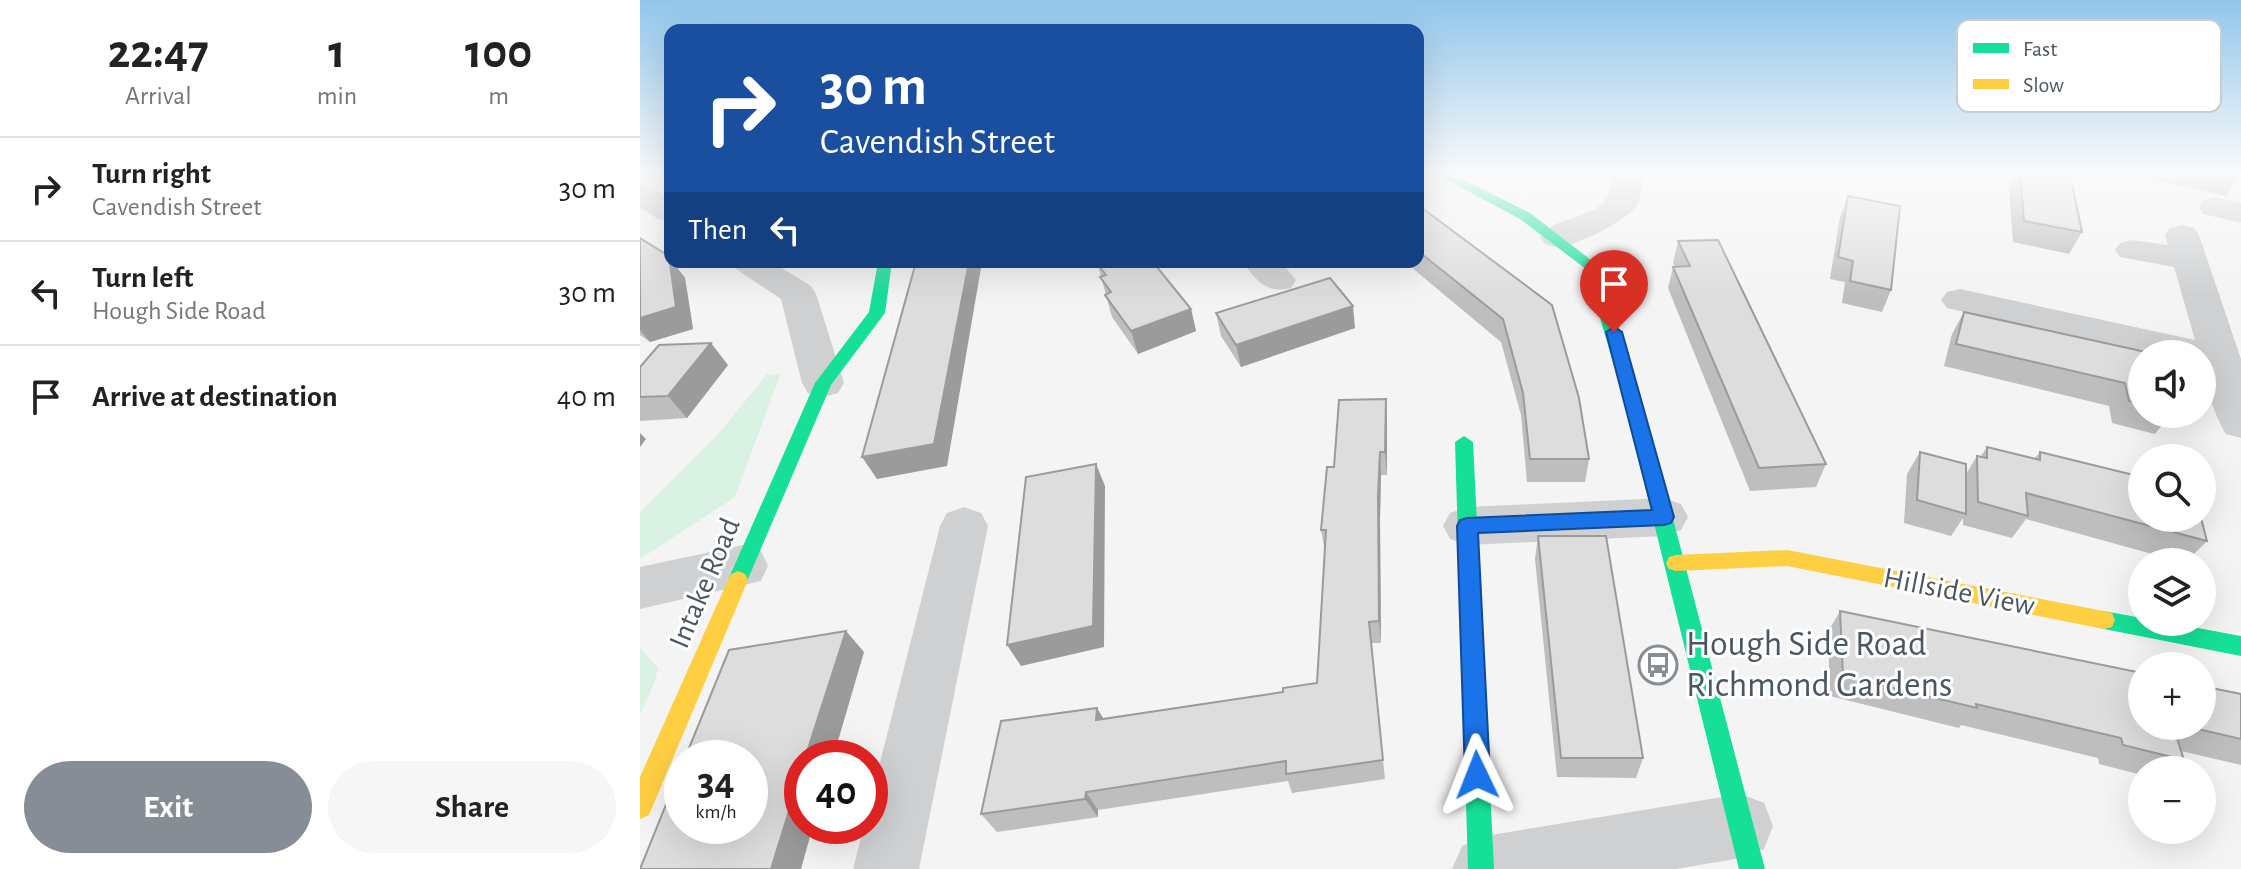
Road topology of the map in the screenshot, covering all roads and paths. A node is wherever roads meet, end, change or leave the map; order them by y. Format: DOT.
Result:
graph roads {
  1 [pos="1520,214"];
  2 [pos="1608,214"];
  3 [pos="1557,237"];
  4 [pos="2132,250"];
  5 [pos="757,268"];
  6 [pos="884,268"];
  7 [pos="1960,300"];
  8 [pos="2156,340"];
  9 [pos="2203,340"];
  10 [pos="2216,375"];
  11 [pos="823,383"];
  12 [pos="2241,423"];
  13 [pos="1464,442"];
  14 [pos="1664,517"];
  15 [pos="964,526"];
  16 [pos="1467,526"];
  17 [pos="1676,563"];
  18 [pos="743,566"];
  19 [pos="640,588"];
  20 [pos="2241,646"];
  21 [pos="640,806"];
  22 [pos="1746,848"];
  23 [pos="886,869"];
  24 [pos="1483,869"];
  1 -- 3 [label="street"];
  2 -- 3 [label="street"];
  3 -- 14 [label="street"];
  4 -- 9 [label="street"];
  5 -- 11 [label="street"];
  6 -- 11 [label="street, Intake Road"];
  7 -- 8 [label="street"];
  10 -- 12 [label="street"];
  11 -- 18 [label="street, Intake Road"];
  13 -- 16 [label="street"];
  14 -- 16 [label="street"];
  14 -- 17 [label="street"];
  15 -- 23 [label="street"];
  16 -- 24 [label="street"];
  17 -- 20 [label="street, Hillside View"];
  17 -- 22 [label="street"];
  18 -- 19 [label="street"];
  18 -- 21 [label="street, Intake Road"];
  22 -- 24 [label="street"];
}
